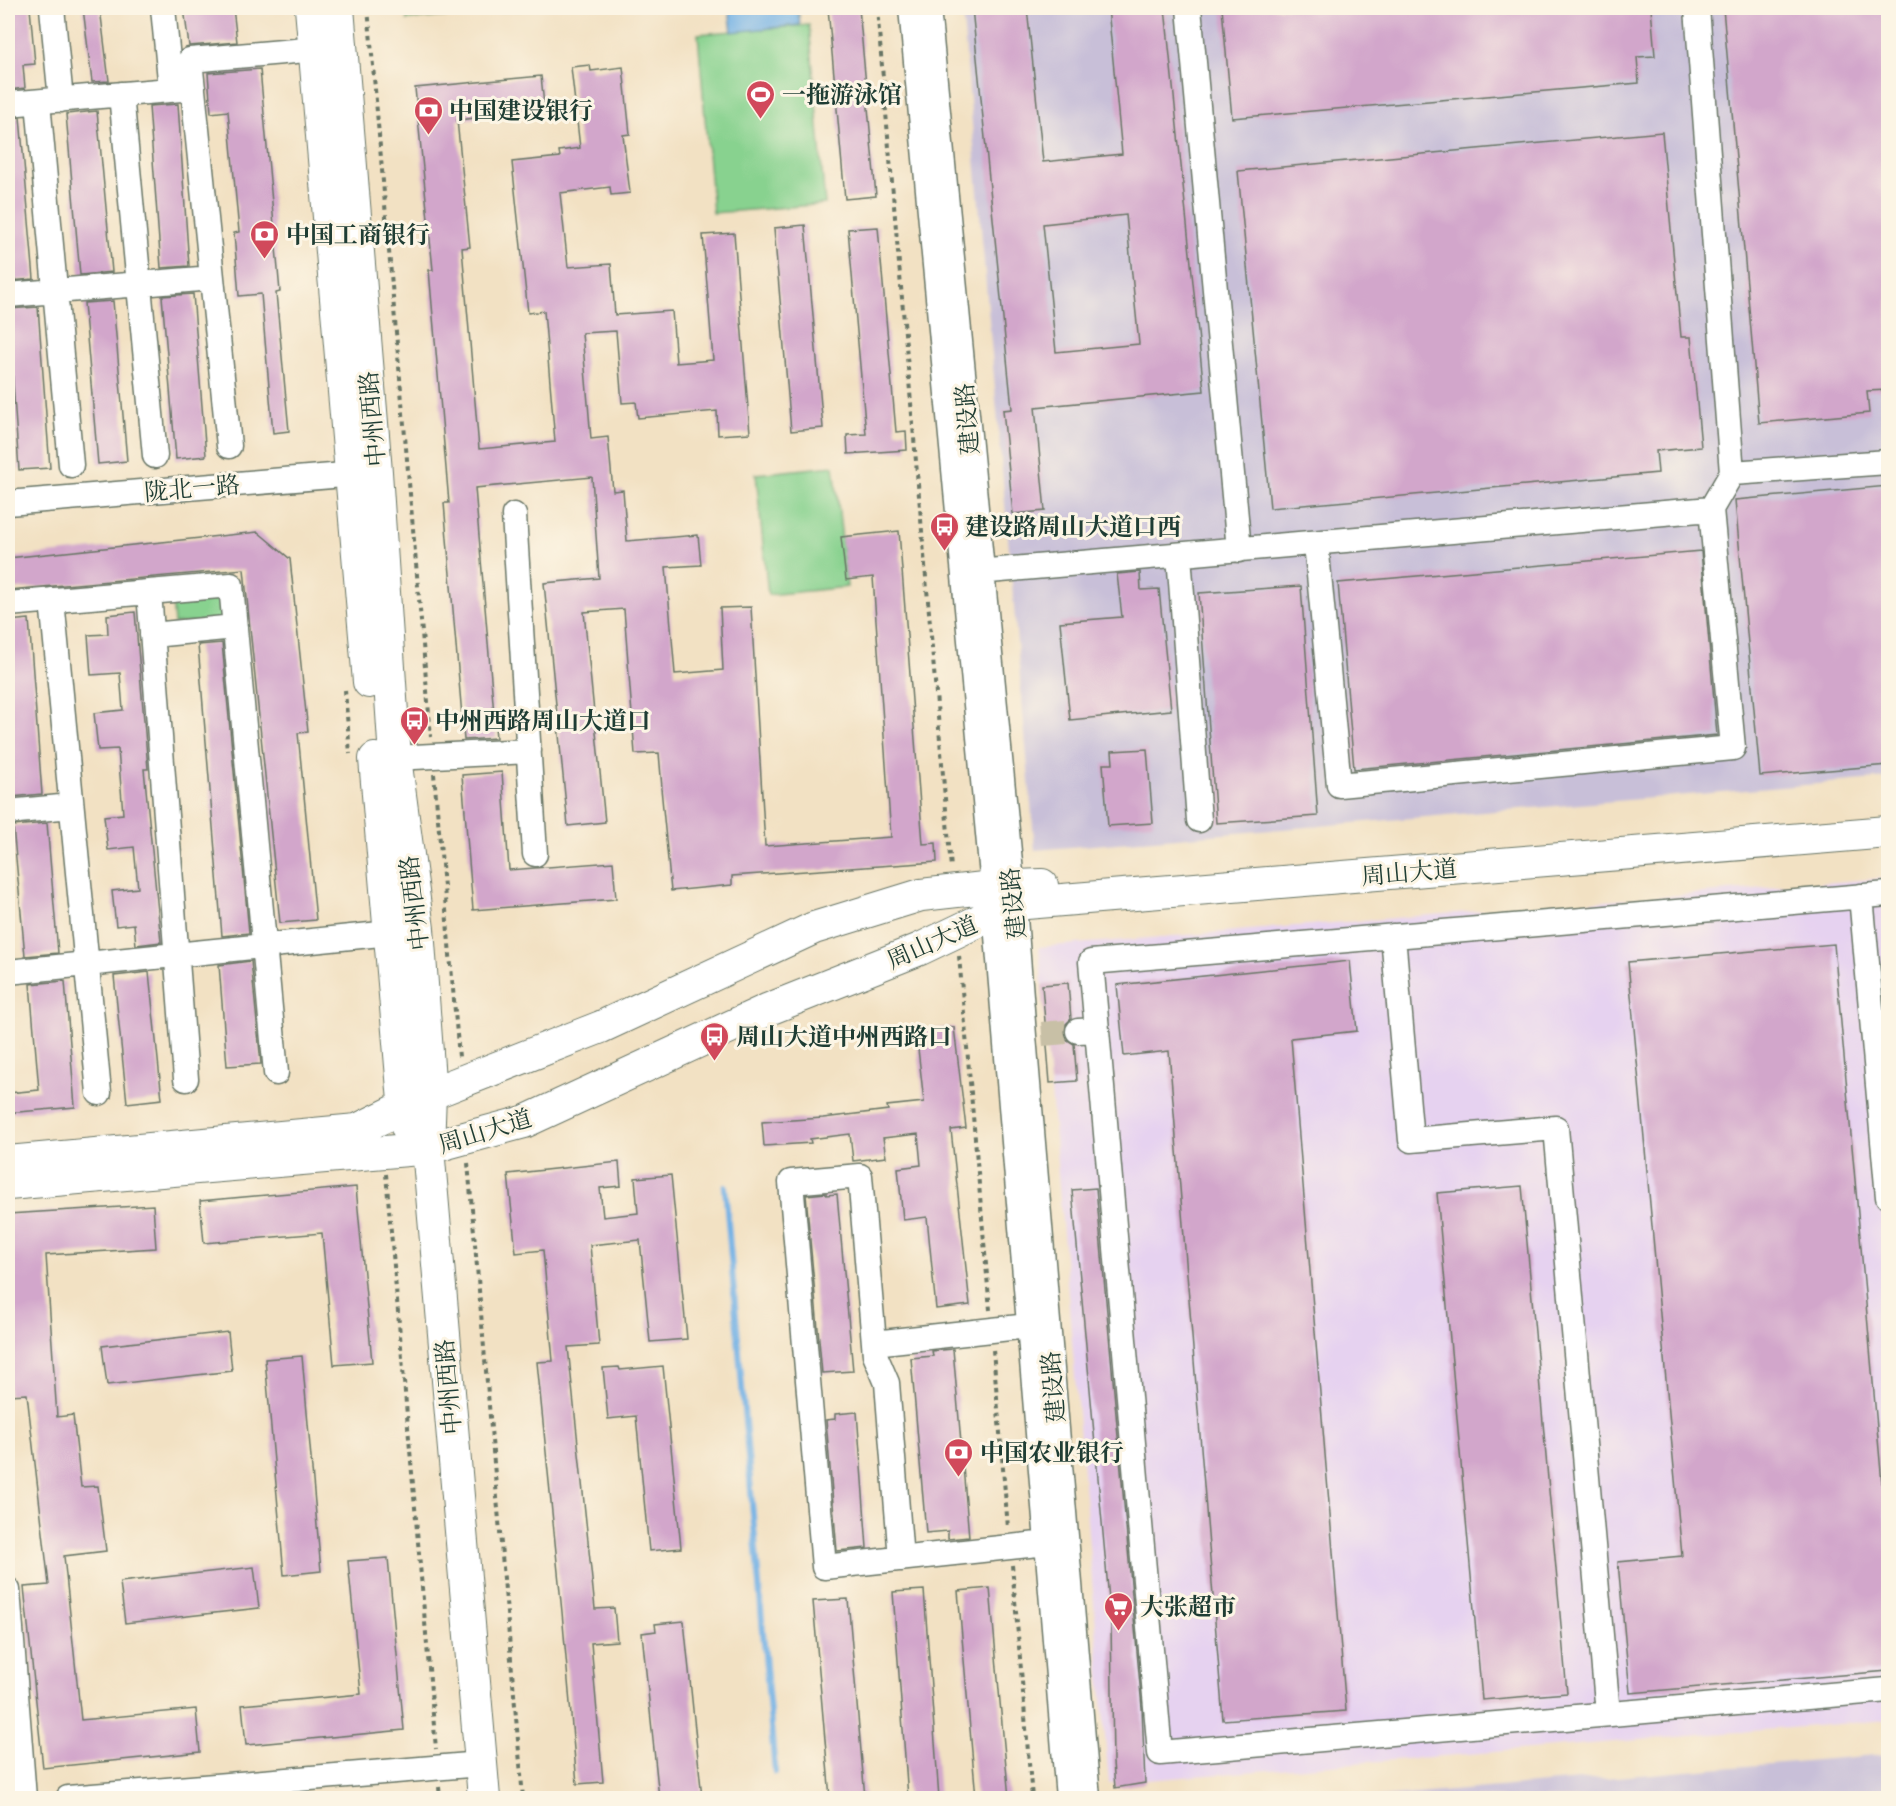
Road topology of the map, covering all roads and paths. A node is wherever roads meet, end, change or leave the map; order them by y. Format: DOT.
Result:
graph roads {
  1 [pos="52,8"];
  2 [pos="163,8"];
  3 [pos="310,8"];
  4 [pos="338,8"];
  5 [pos="368,8"];
  6 [pos="911,8"];
  7 [pos="928,8"];
  8 [pos="1190,8"];
  9 [pos="1697,8"];
  10 [pos="328,48"];
  11 [pos="182,89"];
  12 [pos="121,94"];
  13 [pos="49,101"];
  14 [pos="8,104"];
  15 [pos="212,278"];
  16 [pos="139,284"];
  17 [pos="55,291"];
  18 [pos="8,295"];
  19 [pos="229,446"];
  20 [pos="155,456"];
  21 [pos="1888,462"];
  22 [pos="71,465"];
  23 [pos="364,473"];
  24 [pos="1732,473"];
  25 [pos="8,503"];
  26 [pos="1711,509"];
  27 [pos="514,516"];
  28 [pos="1316,543"];
  29 [pos="1239,550"];
  30 [pos="1179,555"];
  31 [pos="972,573"];
  32 [pos="149,592"];
  33 [pos="52,600"];
  34 [pos="8,604"];
  35 [pos="235,627"];
  36 [pos="152,635"];
  37 [pos="529,751"];
  38 [pos="433,756"];
  39 [pos="395,758"];
  40 [pos="71,807"];
  41 [pos="8,812"];
  42 [pos="1888,814"];
  43 [pos="1199,820"];
  44 [pos="1888,832"];
  45 [pos="536,854"];
  46 [pos="1888,894"];
  47 [pos="1861,896"];
  48 [pos="1003,898"];
  49 [pos="390,933"];
  50 [pos="1393,936"];
  51 [pos="263,946"];
  52 [pos="177,955"];
  53 [pos="87,964"];
  54 [pos="8,972"];
  55 [pos="1023,1036"];
  56 [pos="276,1073"];
  57 [pos="186,1079"];
  58 [pos="461,1082"];
  59 [pos="99,1093"];
  60 [pos="417,1100"];
  61 [pos="466,1138"];
  62 [pos="418,1149"];
  63 [pos="8,1162"];
  64 [pos="8,1185"];
  65 [pos="1888,1197"];
  66 [pos="1029,1326"];
  67 [pos="874,1343"];
  68 [pos="1047,1543"];
  69 [pos="901,1559"];
  70 [pos="8,1590"];
  71 [pos="1888,1690"];
  72 [pos="1608,1714"];
  73 [pos="471,1764"];
  74 [pos="24,1798"];
  75 [pos="68,1798"];
  76 [pos="465,1798"];
  77 [pos="484,1798"];
  78 [pos="523,1798"];
  79 [pos="1068,1798"];
  80 [pos="1088,1798"];
  1 -- 13 [label="street"];
  2 -- 11 [label="street"];
  3 -- 10 [label="main road, 中州西路"];
  4 -- 10 [label="main road, 中州西路"];
  5 -- 38 [label="path"];
  6 -- 31 [label="street, 建设路"];
  7 -- 31 [label="street, 建设路"];
  8 -- 29 [label="street"];
  9 -- 24 [label="street"];
  10 -- 11 [label="street"];
  10 -- 23 [label="main road, 中州西路"];
  11 -- 12 [label="street"];
  11 -- 15 [label="street"];
  12 -- 13 [label="street"];
  12 -- 16 [label="street"];
  13 -- 14 [label="street"];
  13 -- 17 [label="street"];
  15 -- 16 [label="street"];
  15 -- 19 [label="street"];
  16 -- 17 [label="street"];
  16 -- 20 [label="street"];
  17 -- 18 [label="street"];
  17 -- 22 [label="street"];
  21 -- 24 [label="street"];
  23 -- 25 [label="street, 陇北一路"];
  23 -- 39 [label="main road, 中州西路"];
  23 -- 49 [label="main road, 中州西路"];
  24 -- 26 [label="street"];
  26 -- 28 [label="street"];
  26 -- 28 [label="street"];
  27 -- 37 [label="street"];
  28 -- 29 [label="street"];
  29 -- 30 [label="street"];
  30 -- 31 [label="street"];
  30 -- 43 [label="street"];
  31 -- 48 [label="street, 建设路"];
  32 -- 33 [label="street"];
  32 -- 35 [label="street"];
  32 -- 36 [label="street"];
  33 -- 34 [label="street"];
  33 -- 40 [label="street"];
  35 -- 36 [label="street"];
  35 -- 51 [label="street"];
  36 -- 52 [label="street"];
  37 -- 38 [label="street"];
  37 -- 45 [label="street"];
  38 -- 39 [label="street"];
  38 -- 58 [label="path"];
  39 -- 60 [label="main road, 中州西路"];
  40 -- 41 [label="street"];
  40 -- 53 [label="street"];
  42 -- 48 [label="main road, 周山大道"];
  44 -- 48 [label="main road, 周山大道"];
  46 -- 47 [label="street"];
  47 -- 50 [label="street"];
  47 -- 65 [label="street"];
  48 -- 55 [label="street, 建设路"];
  48 -- 58 [label="main road, 周山大道"];
  48 -- 61 [label="main road, 周山大道"];
  49 -- 51 [label="street"];
  49 -- 60 [label="main road, 中州西路"];
  50 -- 72 [label="street"];
  50 -- 72 [label="street"];
  51 -- 52 [label="street"];
  51 -- 56 [label="street"];
  52 -- 53 [label="street"];
  52 -- 57 [label="street"];
  53 -- 54 [label="street"];
  53 -- 59 [label="street"];
  55 -- 66 [label="street, 建设路"];
  55 -- 80 [label="street, 建设路"];
  58 -- 60 [label="main road, 周山大道"];
  60 -- 62 [label="main road, 中州西路"];
  60 -- 63 [label="main road, 周山大道"];
  61 -- 62 [label="main road, 周山大道"];
  61 -- 78 [label="path"];
  62 -- 64 [label="main road, 周山大道"];
  62 -- 73 [label="main road, 中州西路"];
  66 -- 67 [label="street"];
  66 -- 68 [label="street, 建设路"];
  67 -- 69 [label="street"];
  67 -- 69 [label="street"];
  68 -- 69 [label="street"];
  68 -- 79 [label="street, 建设路"];
  70 -- 74 [label="street"];
  71 -- 72 [label="street"];
  73 -- 75 [label="street"];
  73 -- 76 [label="main road, 中州西路"];
  73 -- 77 [label="main road, 中州西路"];
}
